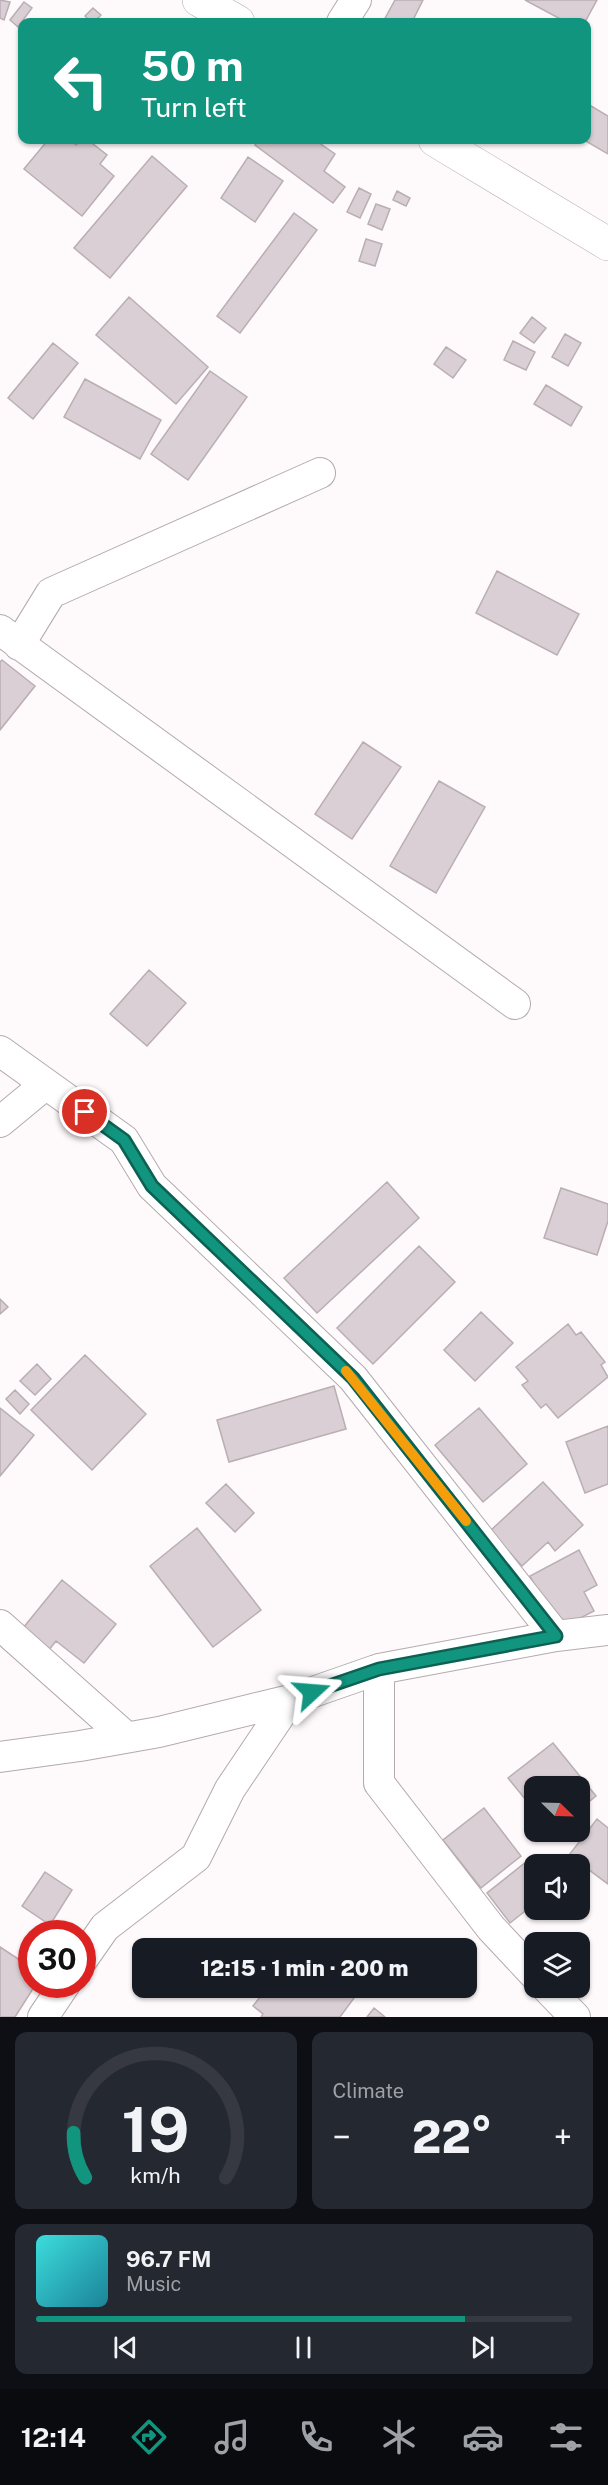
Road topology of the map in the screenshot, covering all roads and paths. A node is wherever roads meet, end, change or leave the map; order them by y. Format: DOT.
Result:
graph roads {
  1 [pos="199,0"];
  2 [pos="356,0"];
  3 [pos="231,18"];
  4 [pos="345,18"];
  5 [pos="442,144"];
  6 [pos="608,244"];
  7 [pos="320,473"];
  8 [pos="9,637"];
  9 [pos="515,1004"];
  10 [pos="0,1051"];
  11 [pos="46,1084"];
  12 [pos="0,1122"];
  13 [pos="0,1625"];
  14 [pos="608,1630"];
  15 [pos="556,1636"];
  16 [pos="379,1669"];
  17 [pos="290,1700"];
  18 [pos="126,1737"];
  19 [pos="0,1757"];
  20 [pos="96,1940"];
  21 [pos="524,1964"];
  22 [pos="56,1998"];
  23 [pos="557,1998"];
  24 [pos="43,2017"];
  25 [pos="575,2017"];
  1 -- 3 [label="street"];
  2 -- 4 [label="street"];
  5 -- 6 [label="street"];
  7 -- 8 [label="street"];
  8 -- 9 [label="street"];
  10 -- 11 [label="street"];
  11 -- 12 [label="street"];
  11 -- 15 [label="street"];
  13 -- 18 [label="street"];
  14 -- 15 [label="street"];
  15 -- 16 [label="street"];
  16 -- 17 [label="street"];
  16 -- 21 [label="street"];
  17 -- 18 [label="street"];
  17 -- 20 [label="street"];
  18 -- 19 [label="street"];
  22 -- 24 [label="street"];
  23 -- 25 [label="street"];
}
